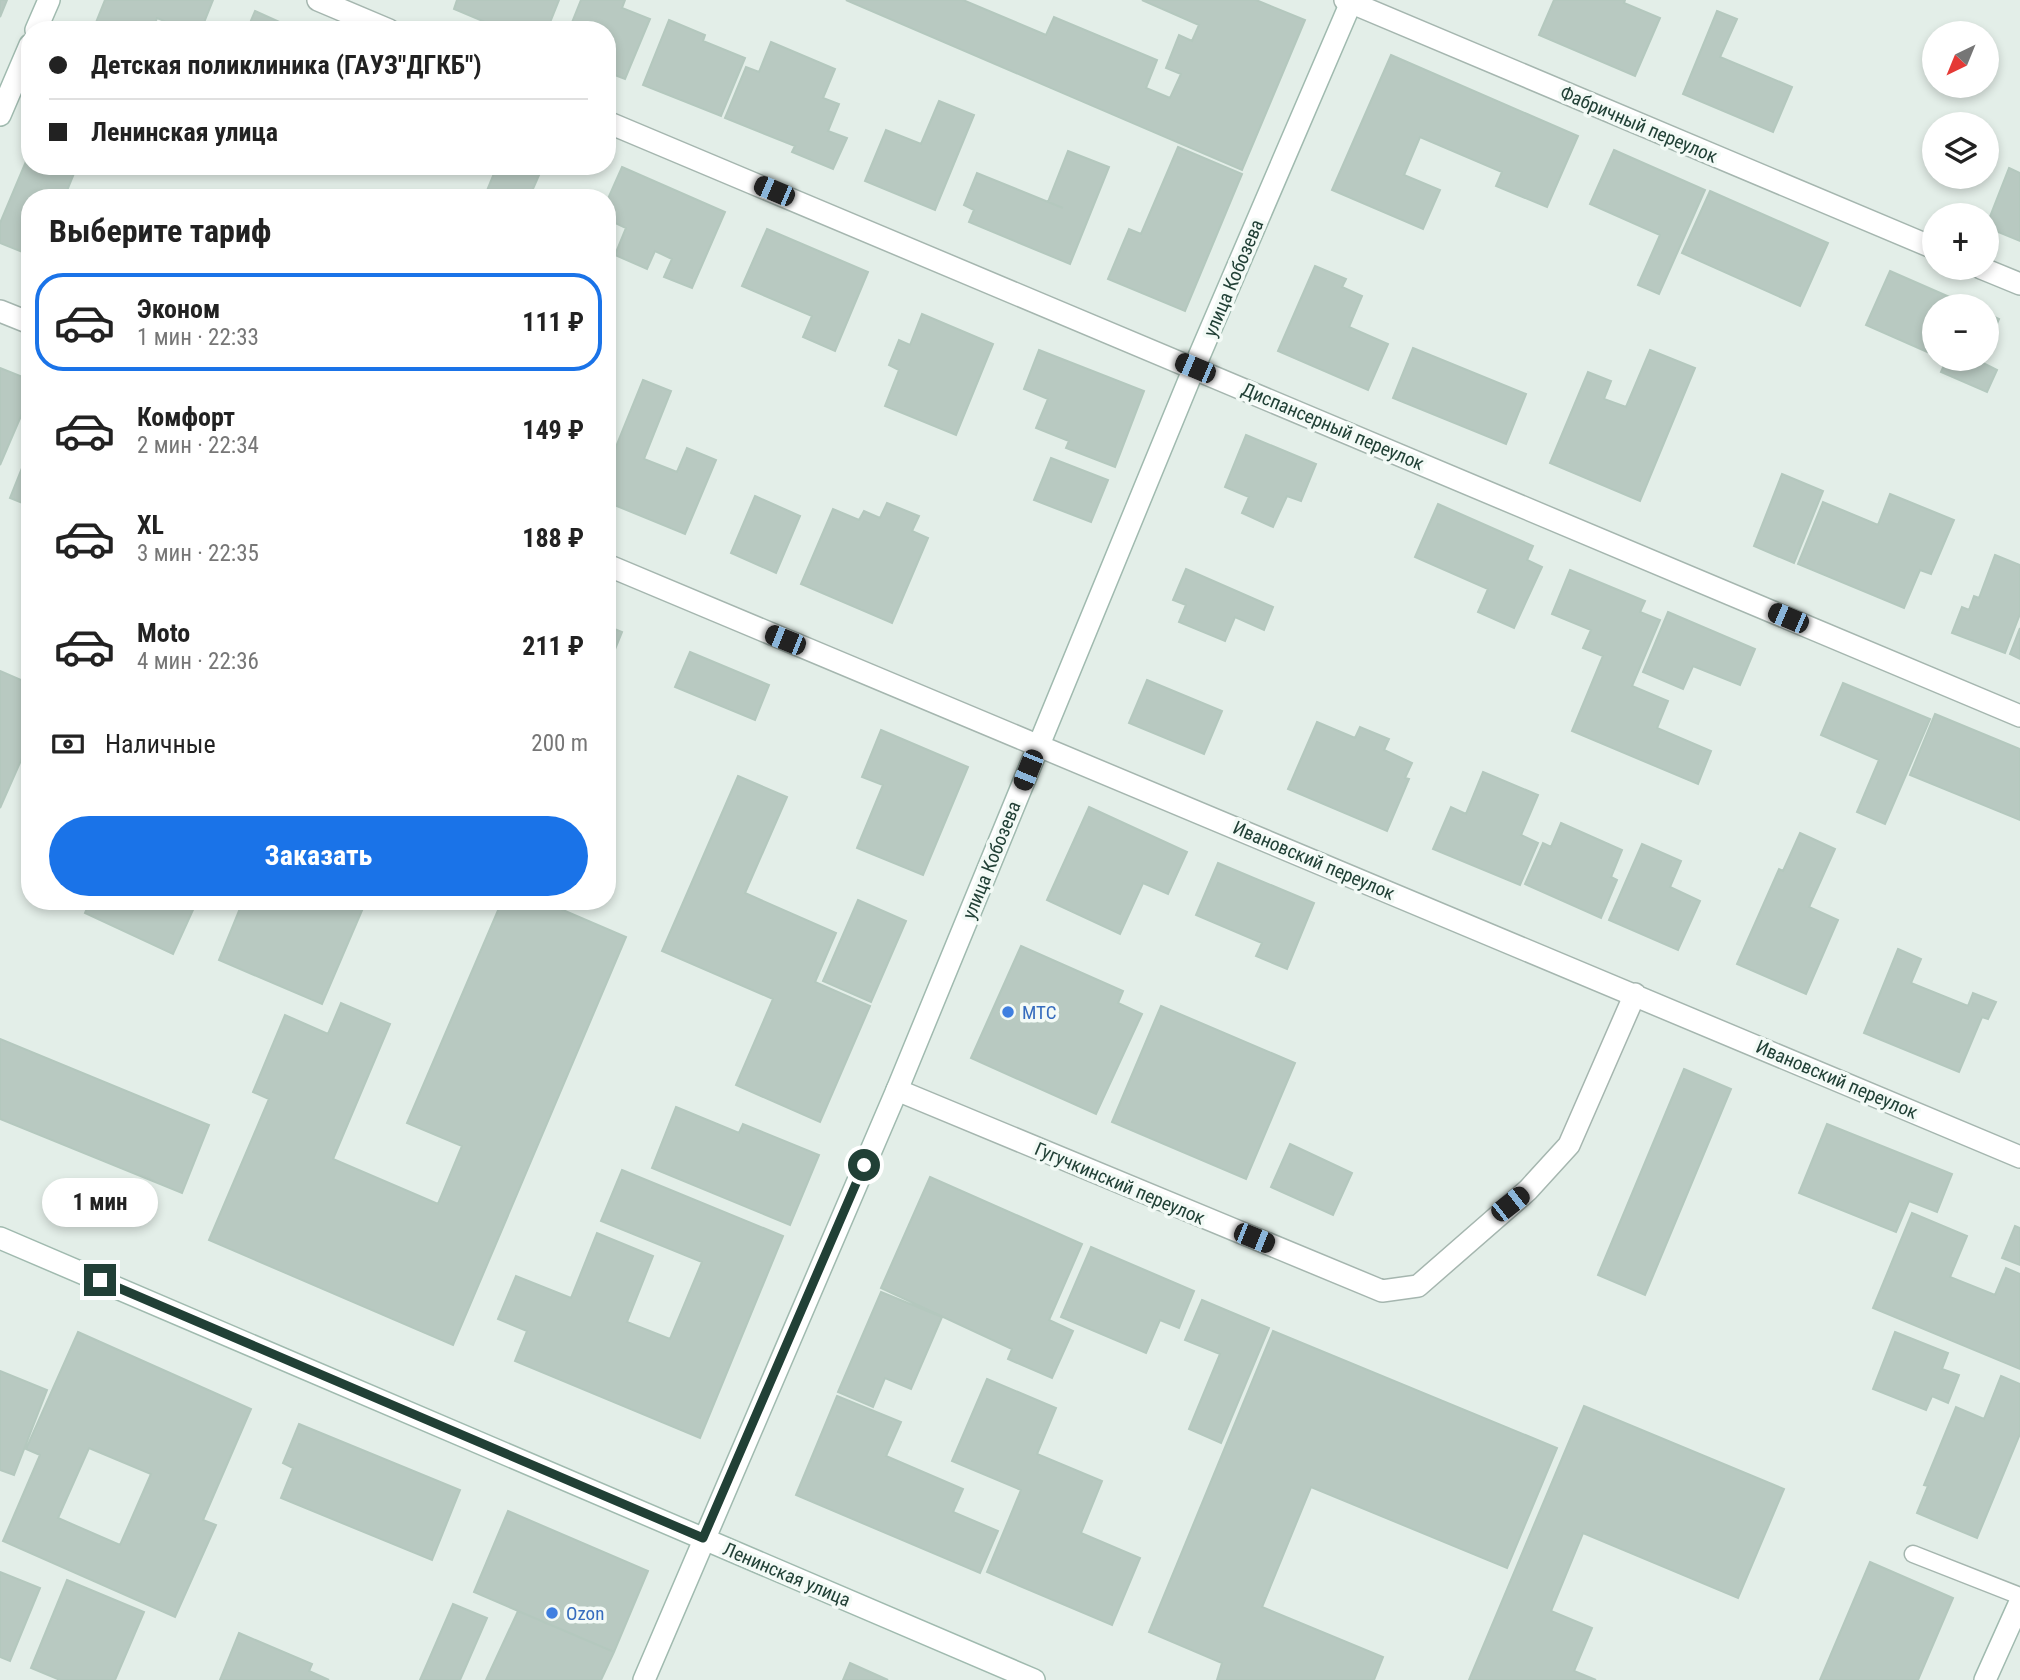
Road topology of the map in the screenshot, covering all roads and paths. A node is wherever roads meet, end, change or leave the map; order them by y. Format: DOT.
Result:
graph roads {
  1 [pos="49,0"];
  2 [pos="318,0"];
  3 [pos="1349,1"];
  4 [pos="40,21"];
  5 [pos="368,21"];
  6 [pos="21,66"];
  7 [pos="0,115"];
  8 [pos="616,126"];
  9 [pos="1922,243"];
  10 [pos="1999,275"];
  11 [pos="2020,284"];
  12 [pos="0,311"];
  13 [pos="21,319"];
  14 [pos="1195,368"];
  15 [pos="616,569"];
  16 [pos="2020,716"];
  17 [pos="1038,746"];
  18 [pos="1635,994"];
  19 [pos="897,1090"];
  20 [pos="2020,1157"];
  21 [pos="0,1238"];
  22 [pos="703,1538"];
  23 [pos="1913,1554"];
  24 [pos="2020,1596"];
  25 [pos="2020,1602"];
  26 [pos="644,1680"];
  27 [pos="1034,1680"];
  28 [pos="1985,1680"];
  1 -- 4 [label="street"];
  2 -- 5 [label="street"];
  3 -- 9 [label="street, Фабричный переулок"];
  3 -- 14 [label="street, улица Кобозева"];
  6 -- 7 [label="street"];
  8 -- 14 [label="street, Диспансерный переулок"];
  10 -- 11 [label="street"];
  12 -- 13 [label="street"];
  14 -- 16 [label="street, Диспансерный переулок"];
  14 -- 17 [label="street, улица Кобозева"];
  15 -- 17 [label="street, Ивановский переулок"];
  17 -- 18 [label="street, Ивановский переулок"];
  17 -- 19 [label="street, улица Кобозева"];
  18 -- 19 [label="street, Гугучкинский переулок"];
  18 -- 20 [label="street, Ивановский переулок"];
  19 -- 22 [label="street, улица Кобозева"];
  21 -- 22 [label="street, Ленинская улица"];
  22 -- 26 [label="street, улица Кобозева"];
  22 -- 27 [label="street, Ленинская улица"];
  23 -- 24 [label="lane"];
  25 -- 28 [label="street"];
}
